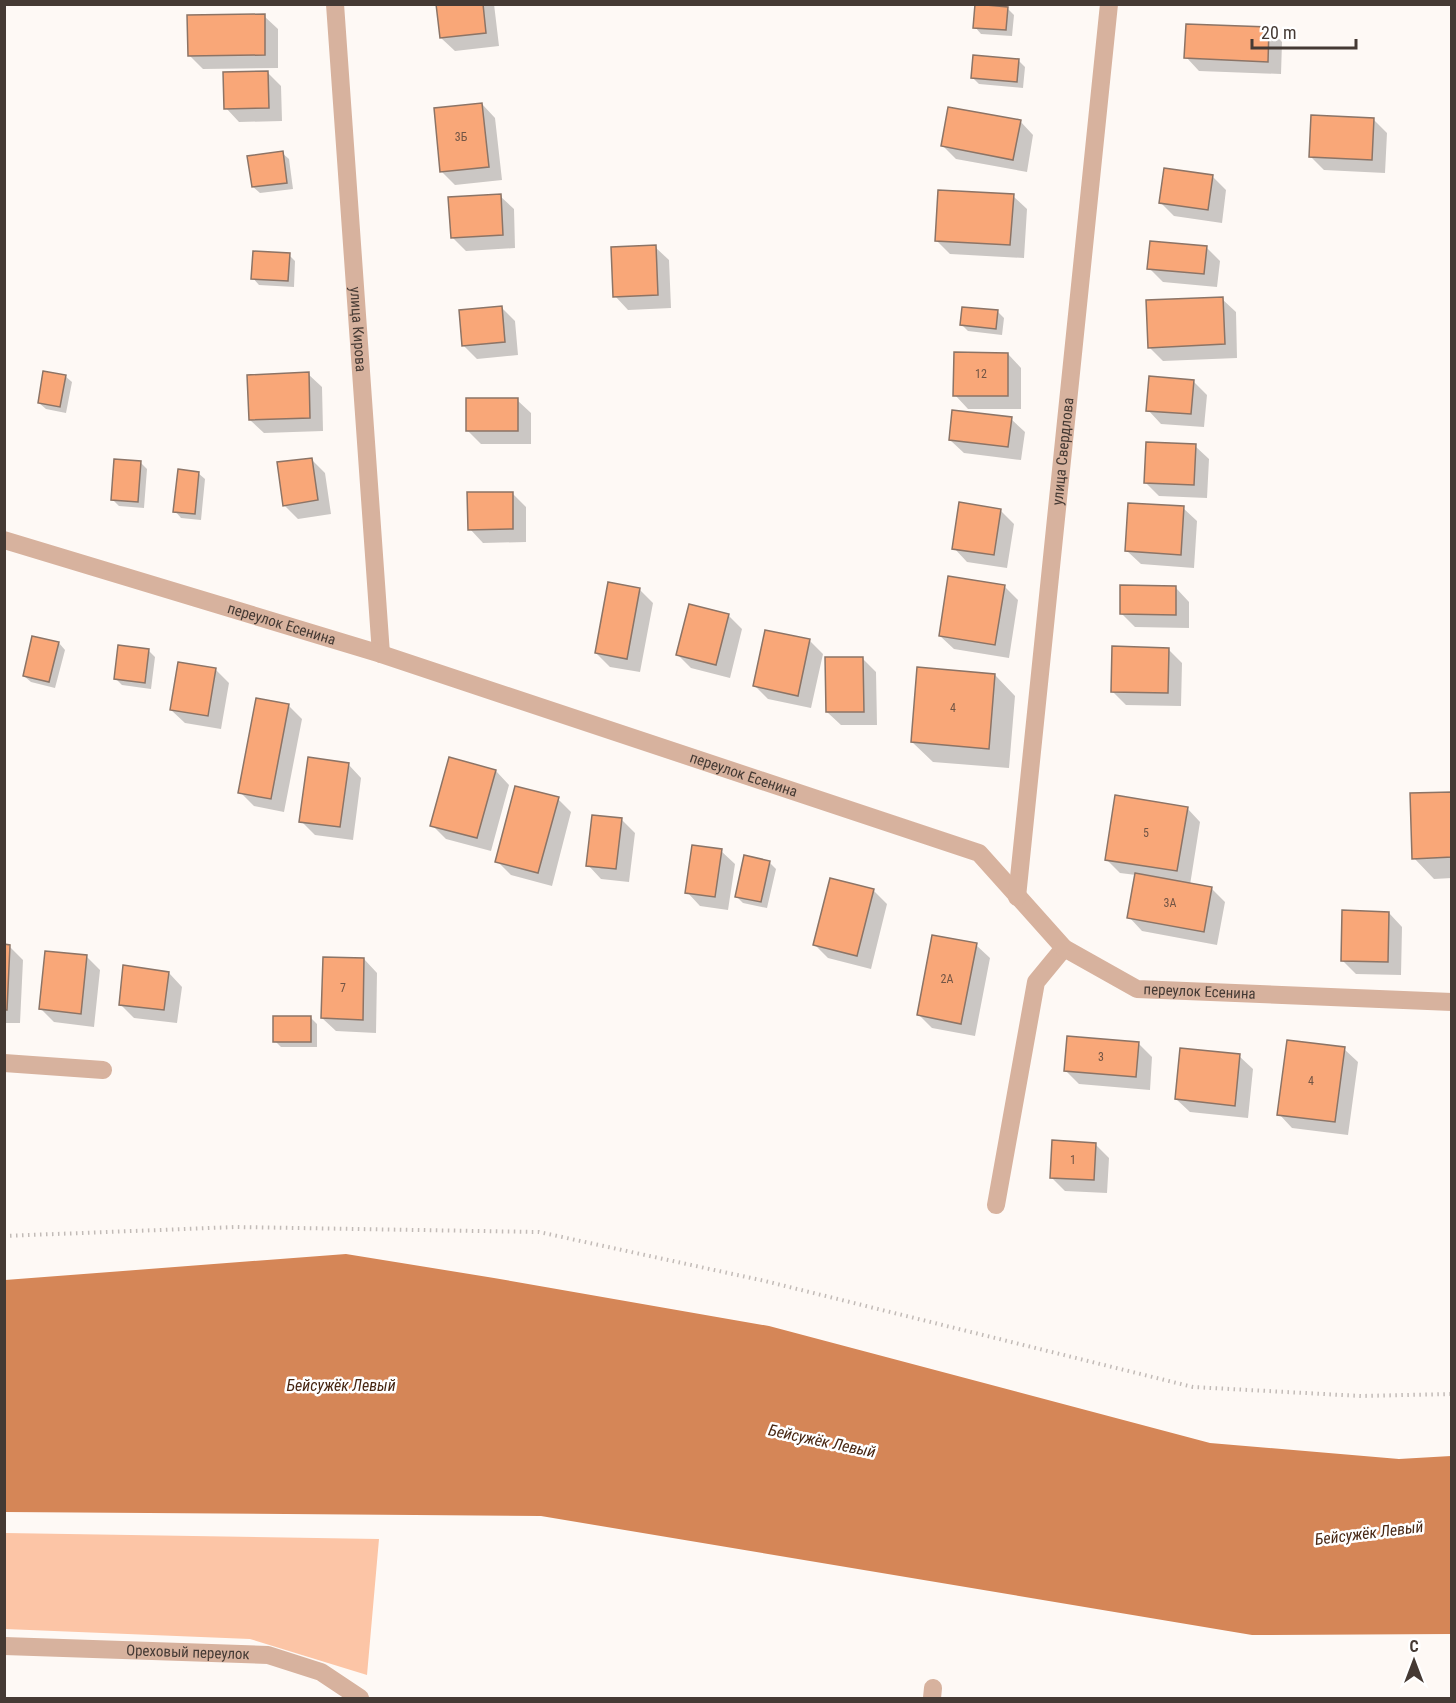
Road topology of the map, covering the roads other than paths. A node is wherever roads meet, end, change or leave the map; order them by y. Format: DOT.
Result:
graph roads {
  1 [pos="335,4"];
  2 [pos="1109,4"];
  3 [pos="4,540"];
  4 [pos="381,654"];
  5 [pos="1017,897"];
  6 [pos="1064,948"];
  7 [pos="1452,1002"];
  8 [pos="4,1063"];
  9 [pos="103,1070"];
  10 [pos="996,1205"];
  11 [pos="4,1646"];
  12 [pos="360,1698"];
  1 -- 4 [label="street, улица Кирова"];
  2 -- 5 [label="street, улица Свердлова"];
  3 -- 4 [label="street, переулок Есенина"];
  4 -- 5 [label="street, переулок Есенина"];
  5 -- 6 [label="street, переулок Есенина"];
  6 -- 7 [label="street, переулок Есенина"];
  6 -- 10 [label="street"];
  8 -- 9 [label="street"];
  11 -- 12 [label="street, Ореховый переулок"];
}
